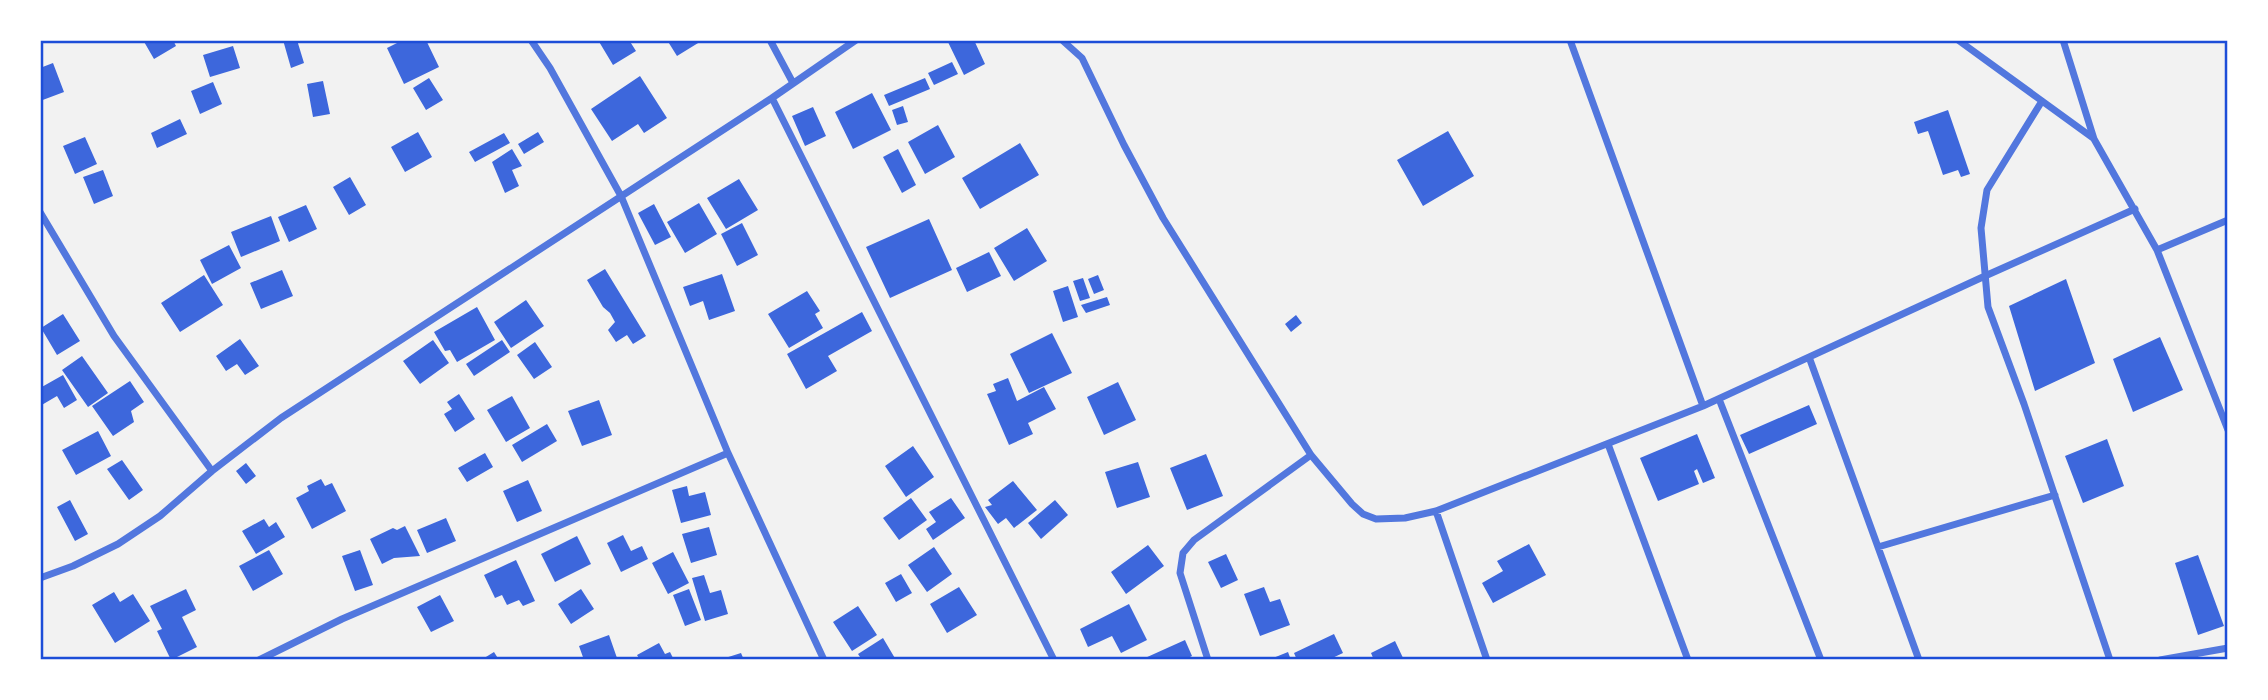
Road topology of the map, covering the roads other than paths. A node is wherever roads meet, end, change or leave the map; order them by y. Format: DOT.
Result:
graph roads {
  1 [pos="531,40"];
  2 [pos="770,40"];
  3 [pos="856,40"];
  4 [pos="1062,40"];
  5 [pos="1570,40"];
  6 [pos="1958,40"];
  7 [pos="2063,40"];
  8 [pos="793,83"];
  9 [pos="772,98"];
  10 [pos="2042,101"];
  11 [pos="2094,139"];
  12 [pos="621,196"];
  13 [pos="2135,209"];
  14 [pos="40,212"];
  15 [pos="2228,220"];
  16 [pos="2157,250"];
  17 [pos="1985,276"];
  18 [pos="1809,357"];
  19 [pos="1719,399"];
  20 [pos="1703,406"];
  21 [pos="2228,430"];
  22 [pos="1608,444"];
  23 [pos="728,453"];
  24 [pos="1311,455"];
  25 [pos="212,471"];
  26 [pos="2055,495"];
  27 [pos="1436,511"];
  28 [pos="1878,547"];
  29 [pos="40,578"];
  30 [pos="2228,648"];
  31 [pos="261,659"];
  32 [pos="824,660"];
  33 [pos="1054,660"];
  34 [pos="1208,660"];
  35 [pos="1487,660"];
  36 [pos="1688,660"];
  37 [pos="1821,660"];
  38 [pos="1919,660"];
  39 [pos="2109,660"];
  40 [pos="2160,660"];
  1 -- 12 [label="street"];
  2 -- 8 [label="street"];
  3 -- 8 [label="street"];
  4 -- 24 [label="street"];
  5 -- 20 [label="street"];
  6 -- 10 [label="street"];
  7 -- 11 [label="street"];
  8 -- 9 [label="street"];
  9 -- 12 [label="street"];
  9 -- 33 [label="street"];
  10 -- 11 [label="street"];
  10 -- 17 [label="street"];
  11 -- 13 [label="street"];
  12 -- 23 [label="street"];
  12 -- 25 [label="street"];
  13 -- 16 [label="street"];
  13 -- 17 [label="street"];
  14 -- 25 [label="street"];
  15 -- 16 [label="street"];
  16 -- 21 [label="street"];
  17 -- 18 [label="street"];
  17 -- 26 [label="street"];
  18 -- 19 [label="street"];
  18 -- 28 [label="street"];
  19 -- 20 [label="street"];
  19 -- 37 [label="street"];
  20 -- 22 [label="street"];
  22 -- 27 [label="street"];
  22 -- 36 [label="street"];
  23 -- 31 [label="street"];
  23 -- 32 [label="street"];
  24 -- 27 [label="street"];
  24 -- 34 [label="street"];
  25 -- 29 [label="street"];
  26 -- 28 [label="street"];
  26 -- 39 [label="street"];
  27 -- 35 [label="street"];
  28 -- 38 [label="street"];
  30 -- 40 [label="street"];
}
